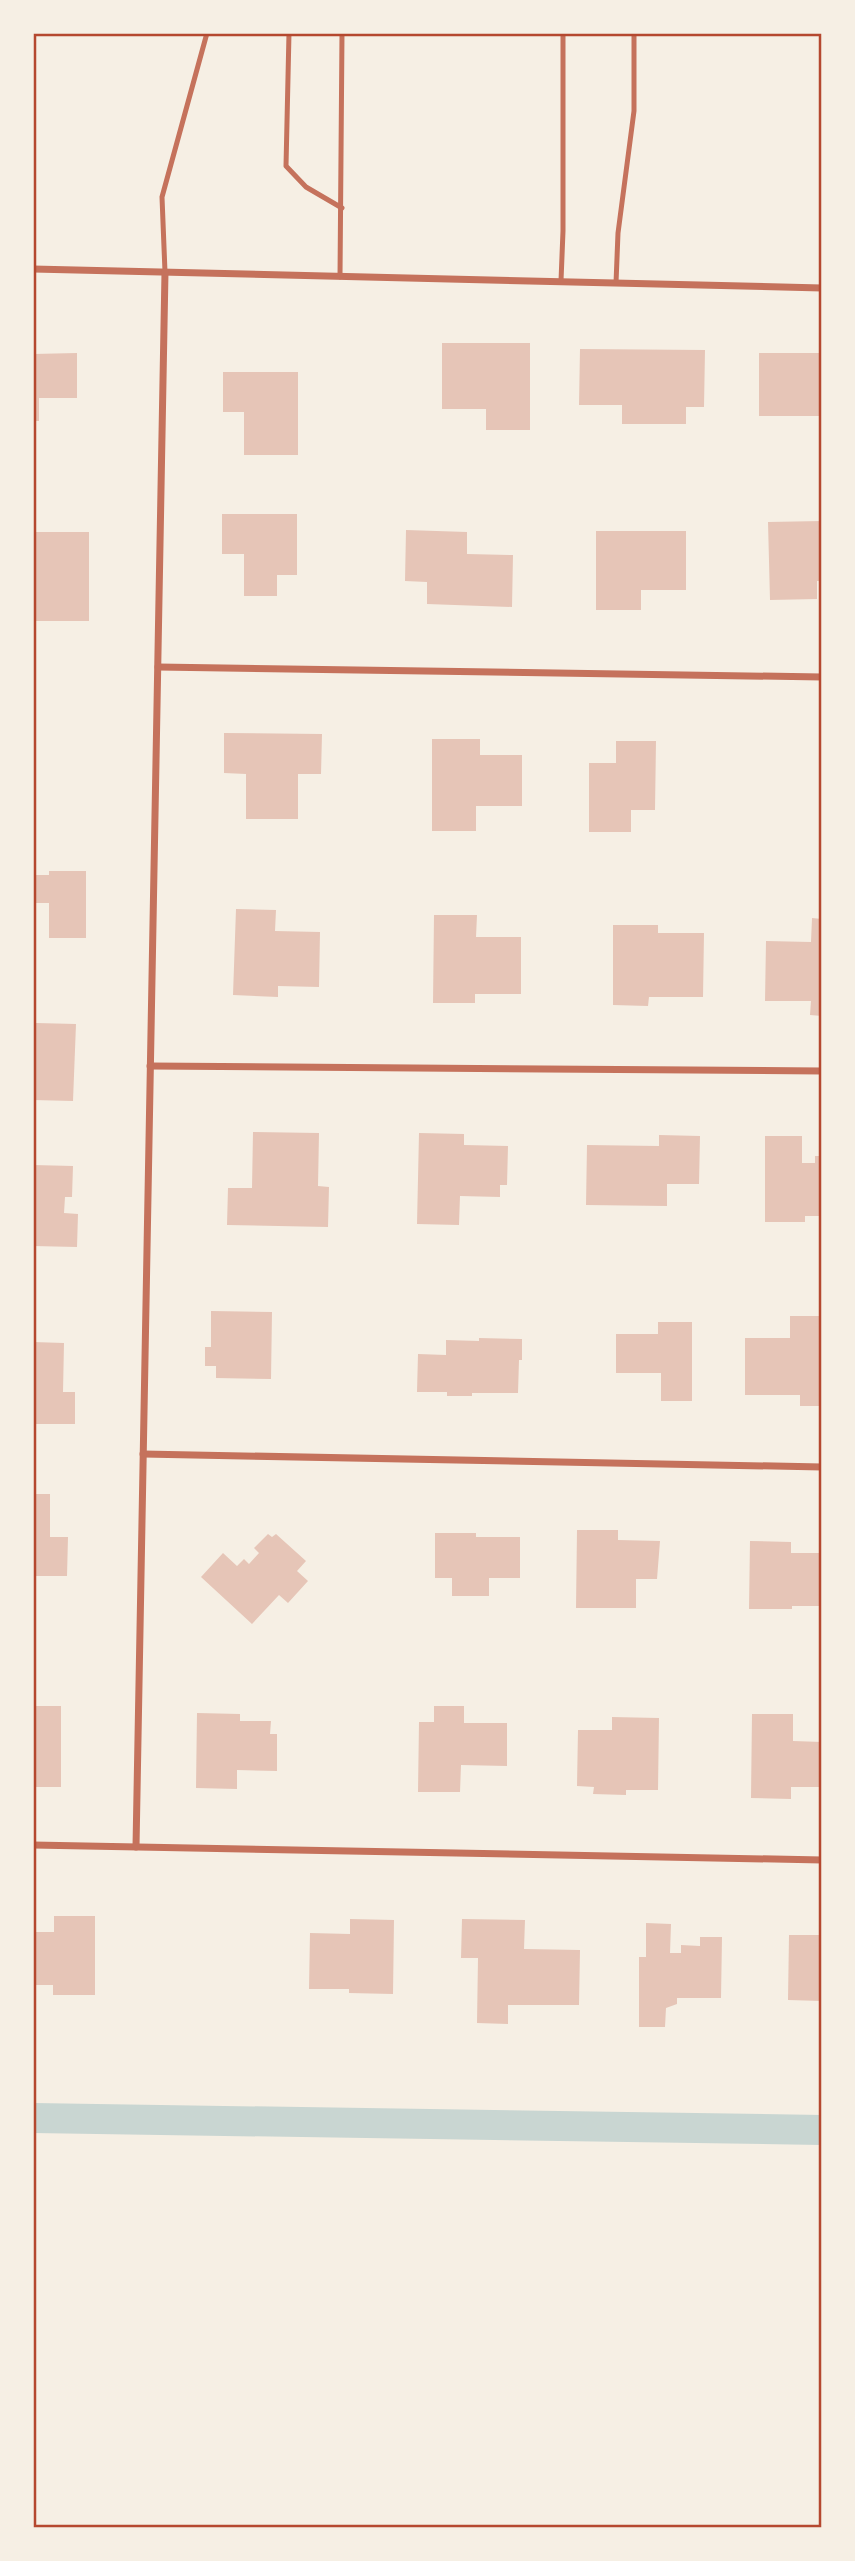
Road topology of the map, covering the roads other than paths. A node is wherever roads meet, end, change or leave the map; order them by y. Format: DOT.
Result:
graph roads {
  1 [pos="206,33"];
  2 [pos="289,33"];
  3 [pos="342,33"];
  4 [pos="563,33"];
  5 [pos="634,33"];
  6 [pos="342,208"];
  7 [pos="33,269"];
  8 [pos="165,272"];
  9 [pos="340,276"];
  10 [pos="561,281"];
  11 [pos="616,283"];
  12 [pos="822,288"];
  13 [pos="158,667"];
  14 [pos="822,677"];
  15 [pos="150,1066"];
  16 [pos="822,1071"];
  17 [pos="143,1454"];
  18 [pos="822,1467"];
  19 [pos="33,1845"];
  20 [pos="136,1847"];
  21 [pos="822,1860"];
  1 -- 8 [label="lane"];
  2 -- 6 [label="lane"];
  3 -- 6 [label="lane"];
  4 -- 10 [label="lane"];
  5 -- 11 [label="lane"];
  6 -- 9 [label="lane"];
  7 -- 8 [label="street"];
  8 -- 9 [label="street"];
  8 -- 13 [label="street"];
  9 -- 10 [label="street"];
  10 -- 11 [label="street"];
  11 -- 12 [label="street"];
  13 -- 14 [label="street"];
  13 -- 15 [label="street"];
  15 -- 16 [label="street"];
  15 -- 17 [label="street"];
  17 -- 18 [label="street"];
  17 -- 20 [label="street"];
  19 -- 20 [label="street"];
  20 -- 21 [label="street"];
}
